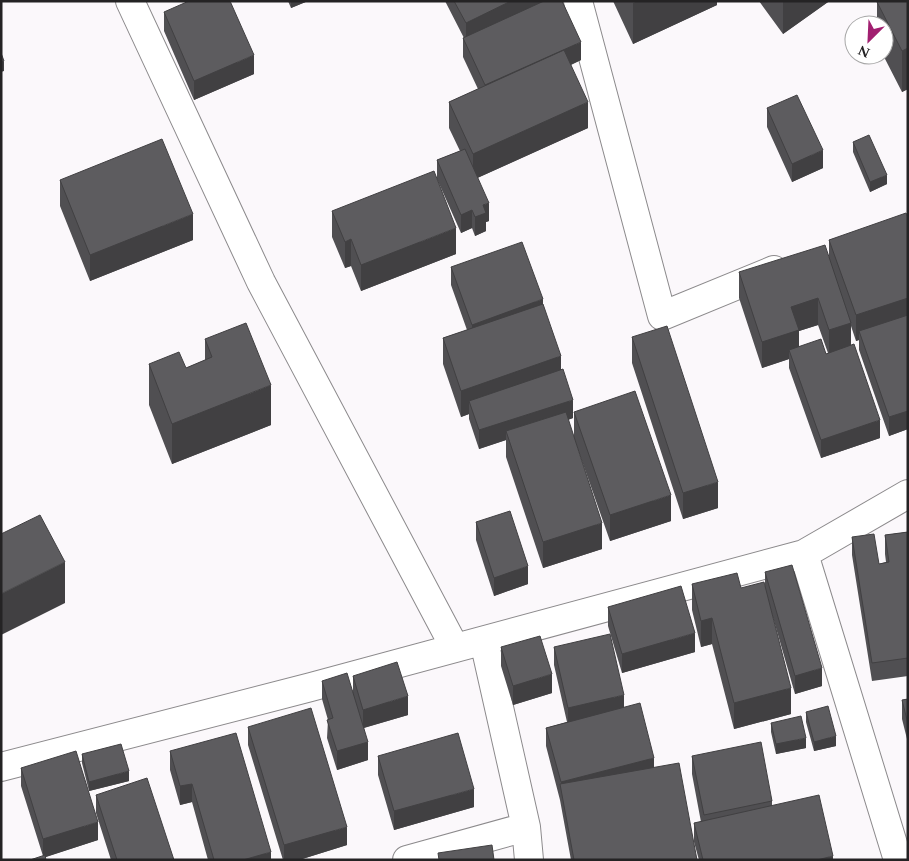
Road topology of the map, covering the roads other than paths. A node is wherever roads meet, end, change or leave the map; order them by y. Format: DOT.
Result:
graph roads {
  1 [pos="130,1"];
  2 [pos="578,1"];
  3 [pos="800,260"];
  4 [pos="908,494"];
  5 [pos="804,554"];
  6 [pos="484,641"];
  7 [pos="455,648"];
  8 [pos="1,767"];
  9 [pos="526,827"];
  10 [pos="407,860"];
  11 [pos="529,860"];
  12 [pos="898,860"];
  1 -- 7 [label="street"];
  2 -- 3 [label="street"];
  4 -- 5 [label="street"];
  5 -- 6 [label="street"];
  5 -- 12 [label="street"];
  6 -- 7 [label="street"];
  6 -- 9 [label="street"];
  7 -- 8 [label="street"];
  9 -- 10 [label="street"];
  9 -- 11 [label="street"];
}
